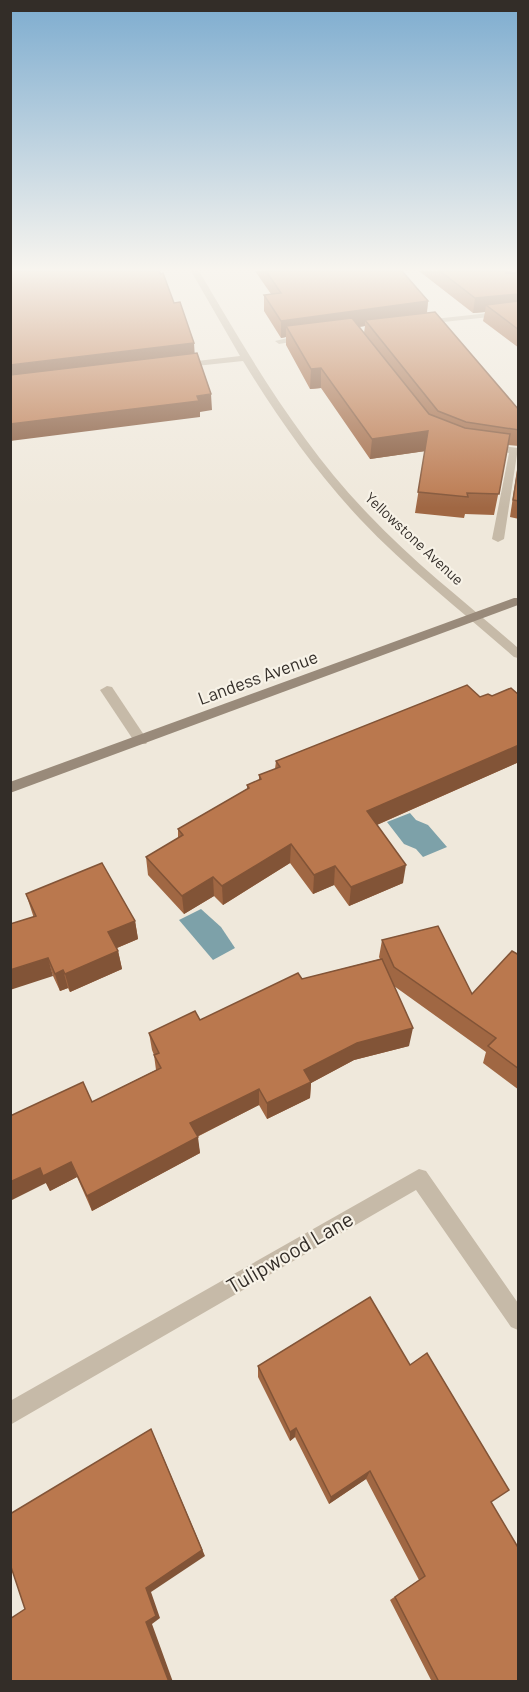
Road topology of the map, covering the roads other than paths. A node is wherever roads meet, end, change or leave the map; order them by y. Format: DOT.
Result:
graph roads {
  1 [pos="240,350"];
  2 [pos="245,358"];
  3 [pos="175,367"];
  4 [pos="480,446"];
  5 [pos="516,451"];
  6 [pos="498,539"];
  7 [pos="519,601"];
  8 [pos="476,617"];
  9 [pos="519,654"];
  10 [pos="107,690"];
  11 [pos="141,741"];
  12 [pos="10,788"];
  13 [pos="519,1320"];
  14 [pos="10,1414"];
  1 -- 2 [label="street, Yellowstone Avenue"];
  2 -- 3 [label="street"];
  2 -- 8 [label="street, Yellowstone Avenue"];
  4 -- 5 [label="street"];
  5 -- 6 [label="street"];
  7 -- 8 [label="main road, Landess Avenue"];
  8 -- 9 [label="street, Yellowstone Avenue"];
  8 -- 11 [label="main road, Landess Avenue"];
  10 -- 11 [label="street"];
  11 -- 12 [label="main road, Landess Avenue"];
  13 -- 14 [label="street, Tulipwood Lane"];
}
